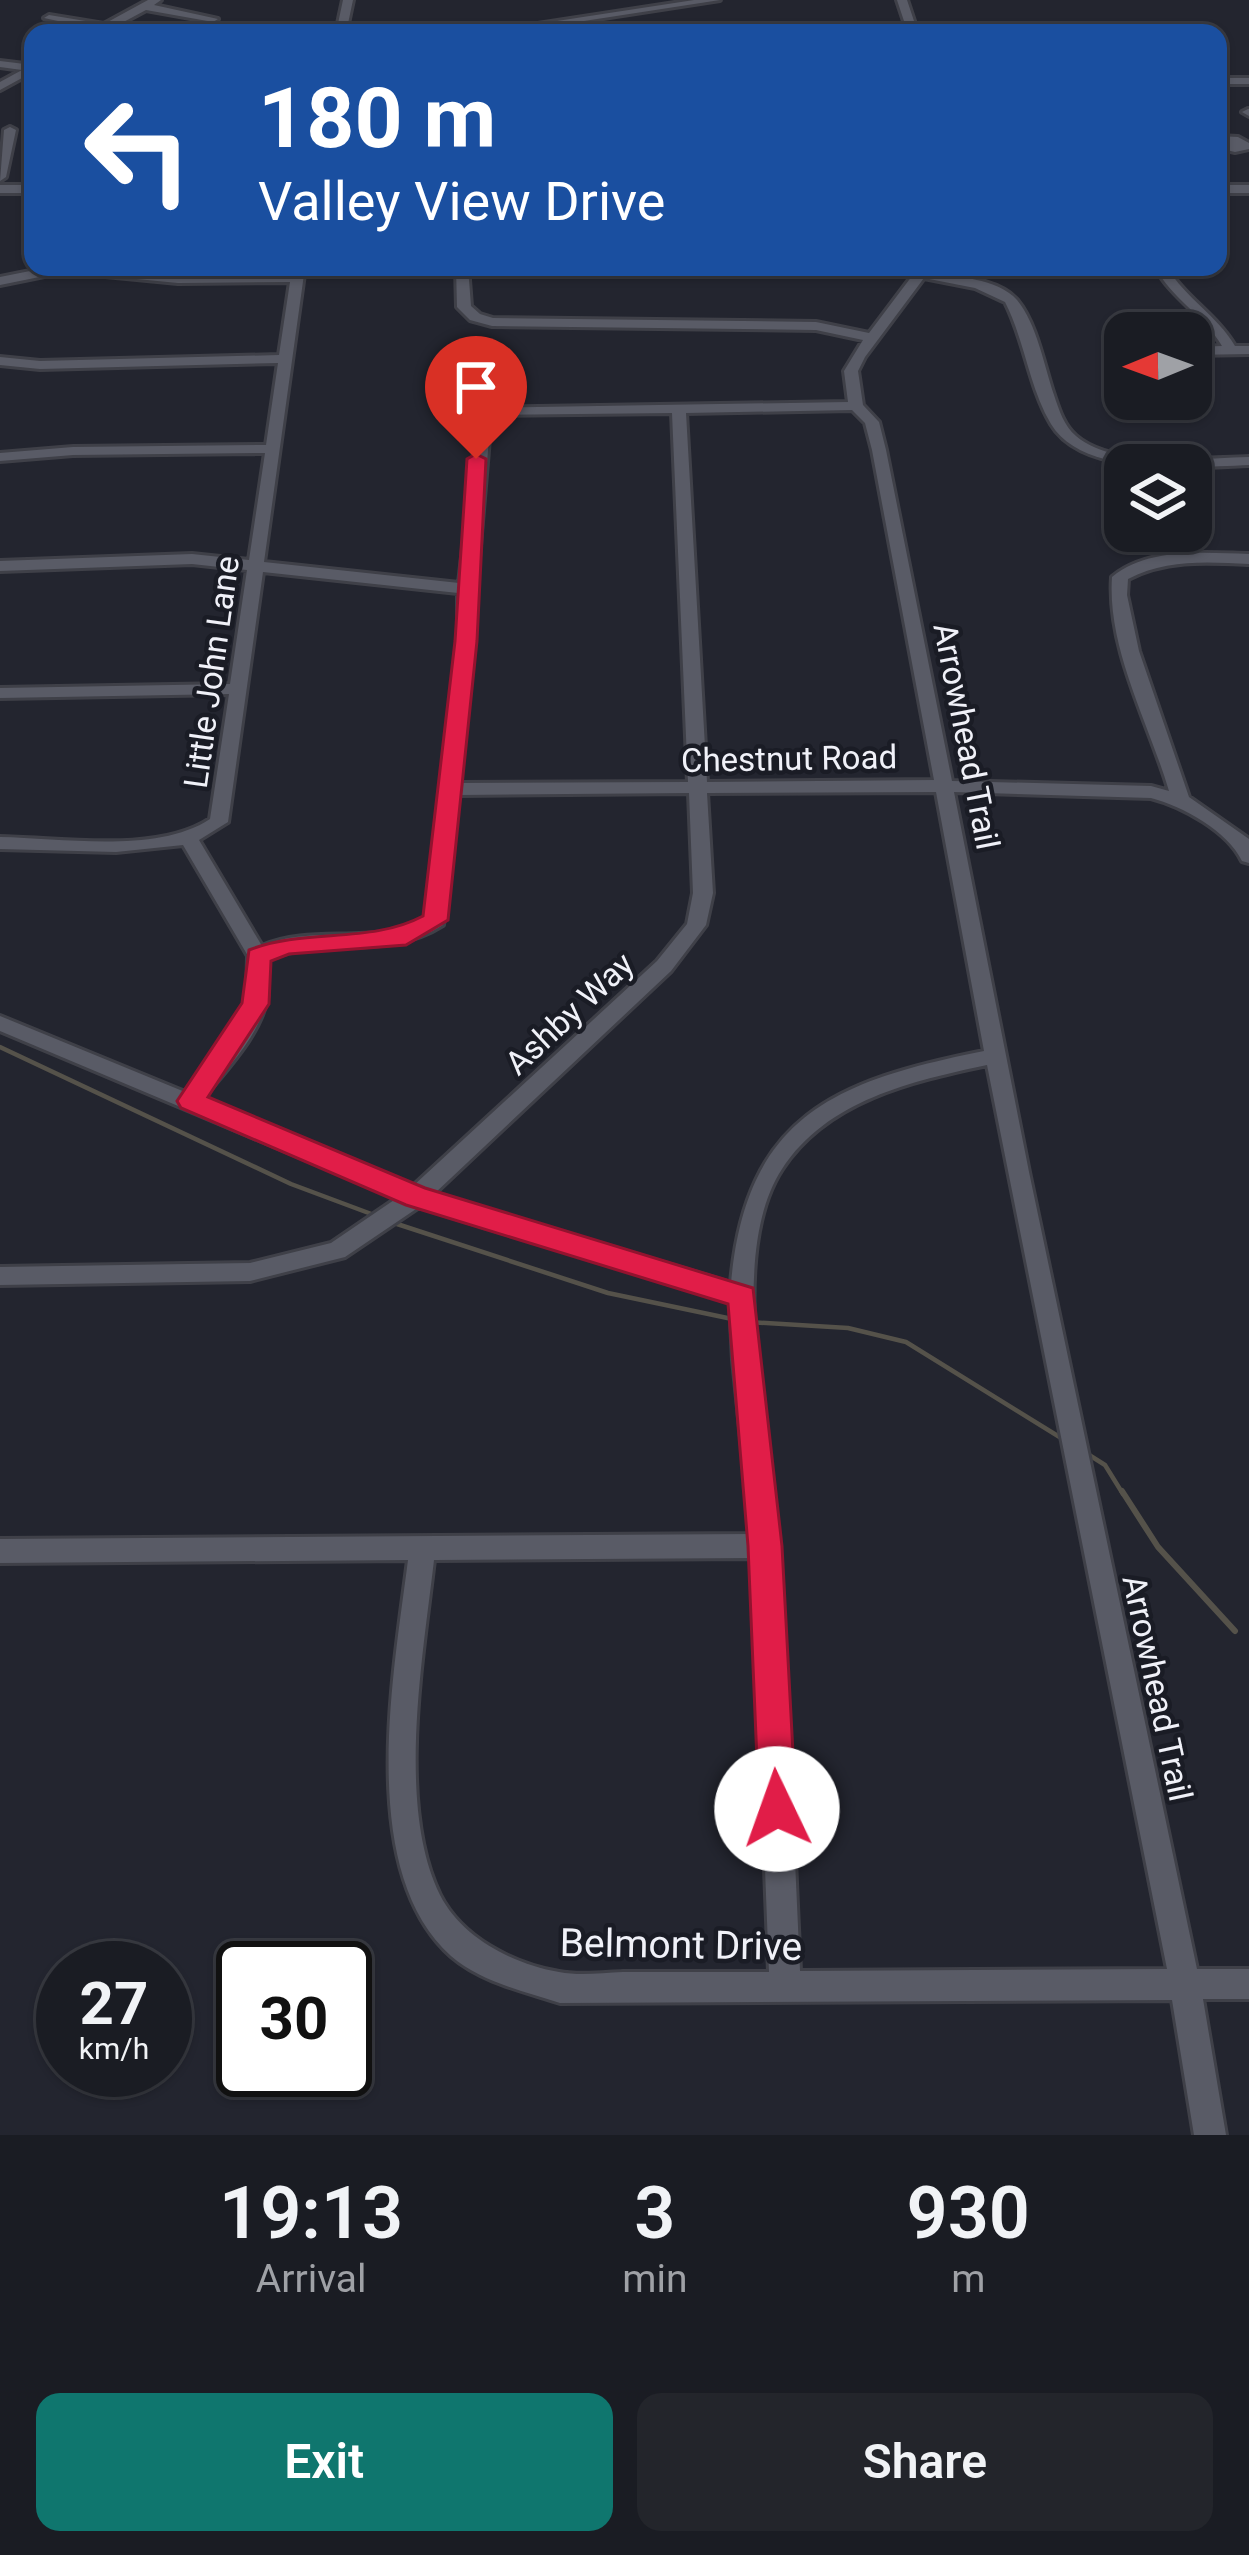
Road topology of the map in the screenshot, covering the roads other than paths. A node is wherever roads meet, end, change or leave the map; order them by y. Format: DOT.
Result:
graph roads {
  1 [pos="156,0"];
  2 [pos="596,0"];
  3 [pos="715,0"];
  4 [pos="143,6"];
  5 [pos="614,11"];
  6 [pos="49,18"];
  7 [pos="213,19"];
  8 [pos="74,24"];
  9 [pos="111,24"];
  10 [pos="537,24"];
  11 [pos="5,130"];
  12 [pos="0,177"];
  13 [pos="147,276"];
  14 [pos="238,276"];
  15 [pos="298,276"];
  16 [pos="462,276"];
  17 [pos="919,276"];
  18 [pos="943,276"];
  19 [pos="1166,276"];
  20 [pos="868,337"];
  21 [pos="1249,350"];
  22 [pos="1212,351"];
  23 [pos="1232,351"];
  24 [pos="284,358"];
  25 [pos="0,361"];
  26 [pos="856,406"];
  27 [pos="679,407"];
  28 [pos="273,449"];
  29 [pos="0,457"];
  30 [pos="1249,460"];
  31 [pos="1249,559"];
  32 [pos="256,563"];
  33 [pos="0,566"];
  34 [pos="466,589"];
  35 [pos="238,689"];
  36 [pos="0,693"];
  37 [pos="942,786"];
  38 [pos="450,789"];
  39 [pos="700,789"];
  40 [pos="1181,800"];
  41 [pos="189,839"];
  42 [pos="0,843"];
  43 [pos="1248,849"];
  44 [pos="258,956"];
  45 [pos="0,1023"];
  46 [pos="996,1056"];
  47 [pos="190,1101"];
  48 [pos="416,1197"];
  49 [pos="0,1276"];
  50 [pos="742,1296"];
  51 [pos="765,1546"];
  52 [pos="422,1549"];
  53 [pos="0,1551"];
  54 [pos="785,1984"];
  55 [pos="1185,1984"];
  56 [pos="1249,1984"];
  57 [pos="1210,2135"];
  1 -- 4 [label="street"];
  2 -- 5 [label="street"];
  3 -- 5 [label="street"];
  4 -- 7 [label="street"];
  4 -- 9 [label="street"];
  5 -- 10 [label="street"];
  6 -- 8 [label="street"];
  11 -- 12 [label="street"];
  13 -- 14 [label="street"];
  15 -- 24 [label="street, Little John Lane"];
  16 -- 20 [label="street"];
  17 -- 20 [label="street"];
  18 -- 30 [label="street"];
  19 -- 23 [label="street"];
  20 -- 26 [label="street"];
  21 -- 23 [label="street"];
  22 -- 23 [label="street"];
  24 -- 25 [label="street"];
  24 -- 28 [label="street, Little John Lane"];
  26 -- 27 [label="street"];
  26 -- 37 [label="street, Arrowhead Trail"];
  27 -- 34 [label="street"];
  27 -- 39 [label="street, Ashby Way"];
  28 -- 29 [label="street"];
  28 -- 32 [label="street, Little John Lane"];
  31 -- 40 [label="street"];
  32 -- 33 [label="street"];
  32 -- 34 [label="street"];
  32 -- 35 [label="street, Little John Lane"];
  34 -- 38 [label="street"];
  35 -- 36 [label="street"];
  35 -- 41 [label="street, Little John Lane"];
  37 -- 39 [label="street, Chestnut Road"];
  37 -- 40 [label="street, Chestnut Road"];
  37 -- 46 [label="street, Arrowhead Trail"];
  38 -- 39 [label="street, Chestnut Road"];
  38 -- 44 [label="street"];
  39 -- 48 [label="street, Ashby Way"];
  40 -- 43 [label="street, Chestnut Road"];
  41 -- 42 [label="street"];
  41 -- 44 [label="street"];
  44 -- 47 [label="street"];
  45 -- 47 [label="street"];
  46 -- 50 [label="street"];
  46 -- 55 [label="street, Arrowhead Trail"];
  47 -- 48 [label="street"];
  48 -- 49 [label="street, Ashby Way"];
  48 -- 50 [label="street"];
  50 -- 51 [label="street"];
  51 -- 52 [label="street"];
  51 -- 54 [label="street"];
  52 -- 53 [label="street"];
  52 -- 54 [label="street, Belmont Drive"];
  54 -- 55 [label="street, Belmont Drive"];
  55 -- 56 [label="street, Belmont Drive"];
  55 -- 57 [label="street, Arrowhead Trail"];
}
